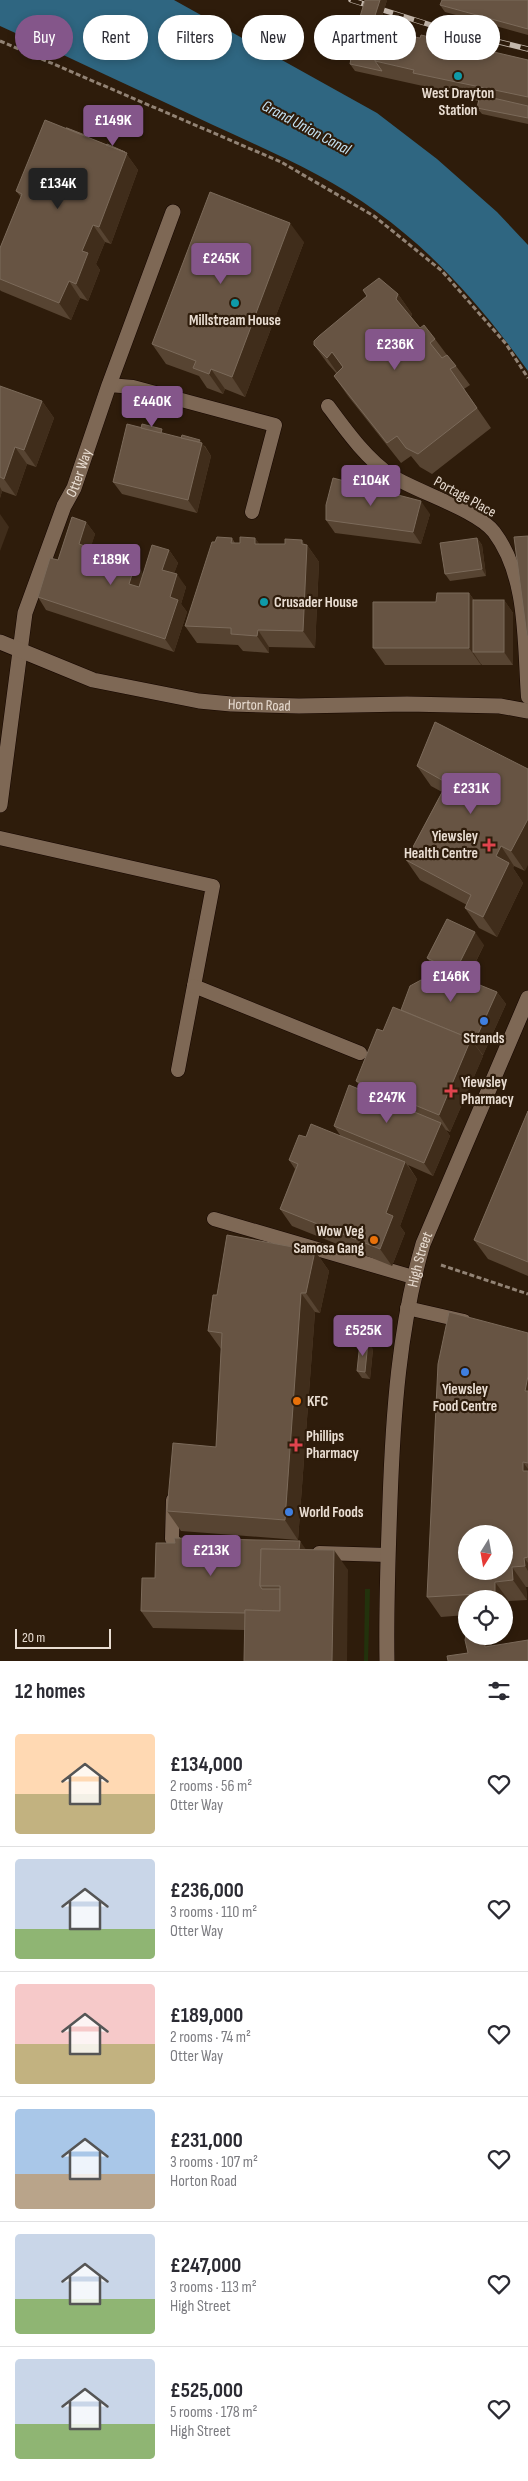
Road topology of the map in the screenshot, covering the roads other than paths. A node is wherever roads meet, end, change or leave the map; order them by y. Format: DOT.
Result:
graph roads {
  1 [pos="173,212"];
  2 [pos="109,385"];
  3 [pos="328,406"];
  4 [pos="252,512"];
  5 [pos="0,642"];
  6 [pos="19,650"];
  7 [pos="528,697"];
  8 [pos="528,711"];
  9 [pos="0,805"];
  10 [pos="0,838"];
  11 [pos="194,986"];
  12 [pos="528,998"];
  13 [pos="360,1053"];
  14 [pos="178,1070"];
  15 [pos="214,1219"];
  16 [pos="413,1277"];
  17 [pos="407,1308"];
  18 [pos="480,1325"];
  19 [pos="175,1488"];
  20 [pos="201,1550"];
  21 [pos="309,1553"];
  22 [pos="388,1555"];
  23 [pos="387,1661"];
  1 -- 2 [label="street, Otter Way"];
  2 -- 4 [label="lane"];
  2 -- 6 [label="street, Otter Way"];
  3 -- 7 [label="lane, Portage Place"];
  5 -- 6 [label="street, Horton Road"];
  6 -- 8 [label="street, Horton Road"];
  6 -- 9 [label="street, Otter Way"];
  10 -- 11 [label="lane"];
  11 -- 13 [label="lane"];
  11 -- 14 [label="lane"];
  12 -- 16 [label="street, High Street"];
  15 -- 16 [label="lane"];
  16 -- 17 [label="street, High Street"];
  17 -- 18 [label="lane"];
  17 -- 22 [label="street, High Street"];
  19 -- 20 [label="lane"];
  21 -- 22 [label="lane"];
  22 -- 23 [label="street, High Street"];
}
